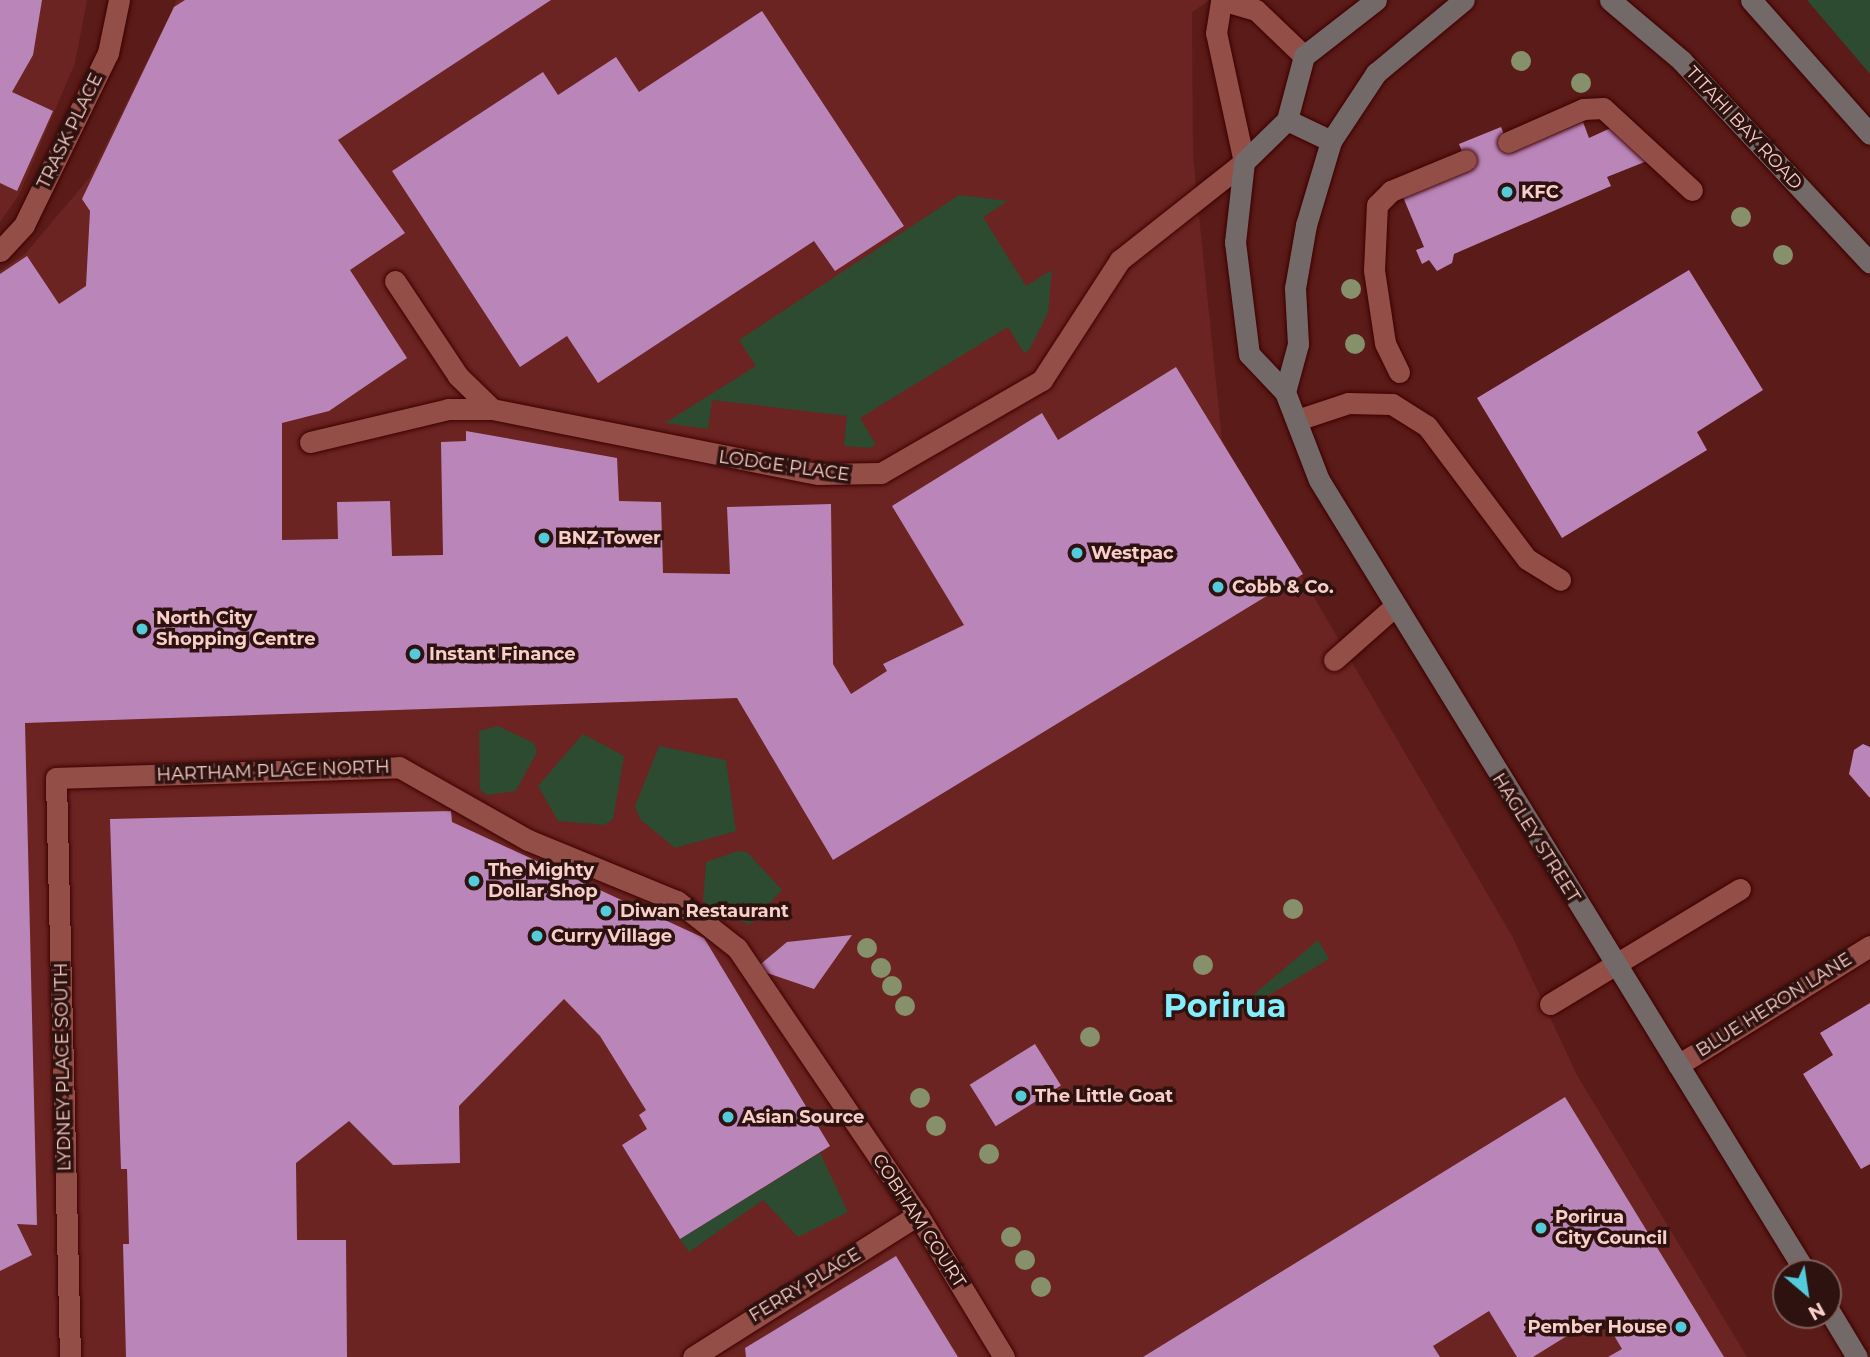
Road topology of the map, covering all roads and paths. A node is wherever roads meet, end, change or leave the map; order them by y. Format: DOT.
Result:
graph roads {
  1 [pos="119,0"];
  2 [pos="1221,0"];
  3 [pos="1376,0"];
  4 [pos="1464,0"];
  5 [pos="1610,0"];
  6 [pos="1751,0"];
  7 [pos="1304,56"];
  8 [pos="1287,120"];
  9 [pos="1870,134"];
  10 [pos="1331,141"];
  11 [pos="1508,142"];
  12 [pos="1466,160"];
  13 [pos="1244,162"];
  14 [pos="1692,190"];
  15 [pos="0,251"];
  16 [pos="1870,263"];
  17 [pos="395,281"];
  18 [pos="1399,372"];
  19 [pos="1285,392"];
  20 [pos="492,409"];
  21 [pos="1297,420"];
  22 [pos="310,442"];
  23 [pos="1560,580"];
  24 [pos="1395,606"];
  25 [pos="1334,660"];
  26 [pos="56,778"];
  27 [pos="1740,889"];
  28 [pos="1870,946"];
  29 [pos="737,948"];
  30 [pos="1615,964"];
  31 [pos="1550,1004"];
  32 [pos="1678,1065"];
  33 [pos="918,1215"];
  34 [pos="1797,1259"];
  35 [pos="1840,1329"];
  36 [pos="70,1357"];
  37 [pos="693,1357"];
  38 [pos="1004,1357"];
  39 [pos="1857,1357"];
  1 -- 15 [label="street, TRASK PLACE"];
  2 -- 7 [label="street"];
  2 -- 13 [label="street"];
  3 -- 7 [label="street"];
  4 -- 10 [label="street"];
  5 -- 16 [label="street, TITAHI BAY ROAD"];
  6 -- 9 [label="street"];
  7 -- 8 [label="street"];
  8 -- 10 [label="street"];
  8 -- 13 [label="street"];
  10 -- 19 [label="street"];
  11 -- 14 [label="street"];
  12 -- 18 [label="street"];
  13 -- 19 [label="street, HAGLEY STREET"];
  13 -- 20 [label="street, LODGE PLACE"];
  17 -- 20 [label="street"];
  19 -- 21 [label="street, HAGLEY STREET"];
  20 -- 22 [label="street"];
  21 -- 23 [label="street"];
  21 -- 24 [label="street, HAGLEY STREET"];
  24 -- 25 [label="street"];
  24 -- 30 [label="street, HAGLEY STREET"];
  26 -- 29 [label="street, HARTHAM PLACE NORTH"];
  26 -- 36 [label="street, LYDNEY PLACE SOUTH"];
  27 -- 30 [label="street"];
  28 -- 32 [label="street, BLUE HERON LANE"];
  29 -- 33 [label="street, COBHAM COURT"];
  30 -- 31 [label="street"];
  30 -- 32 [label="street, HAGLEY STREET"];
  32 -- 34 [label="street, HAGLEY STREET"];
  33 -- 37 [label="street, FERRY PLACE"];
  33 -- 38 [label="street, COBHAM COURT"];
  35 -- 39 [label="street"];
}
